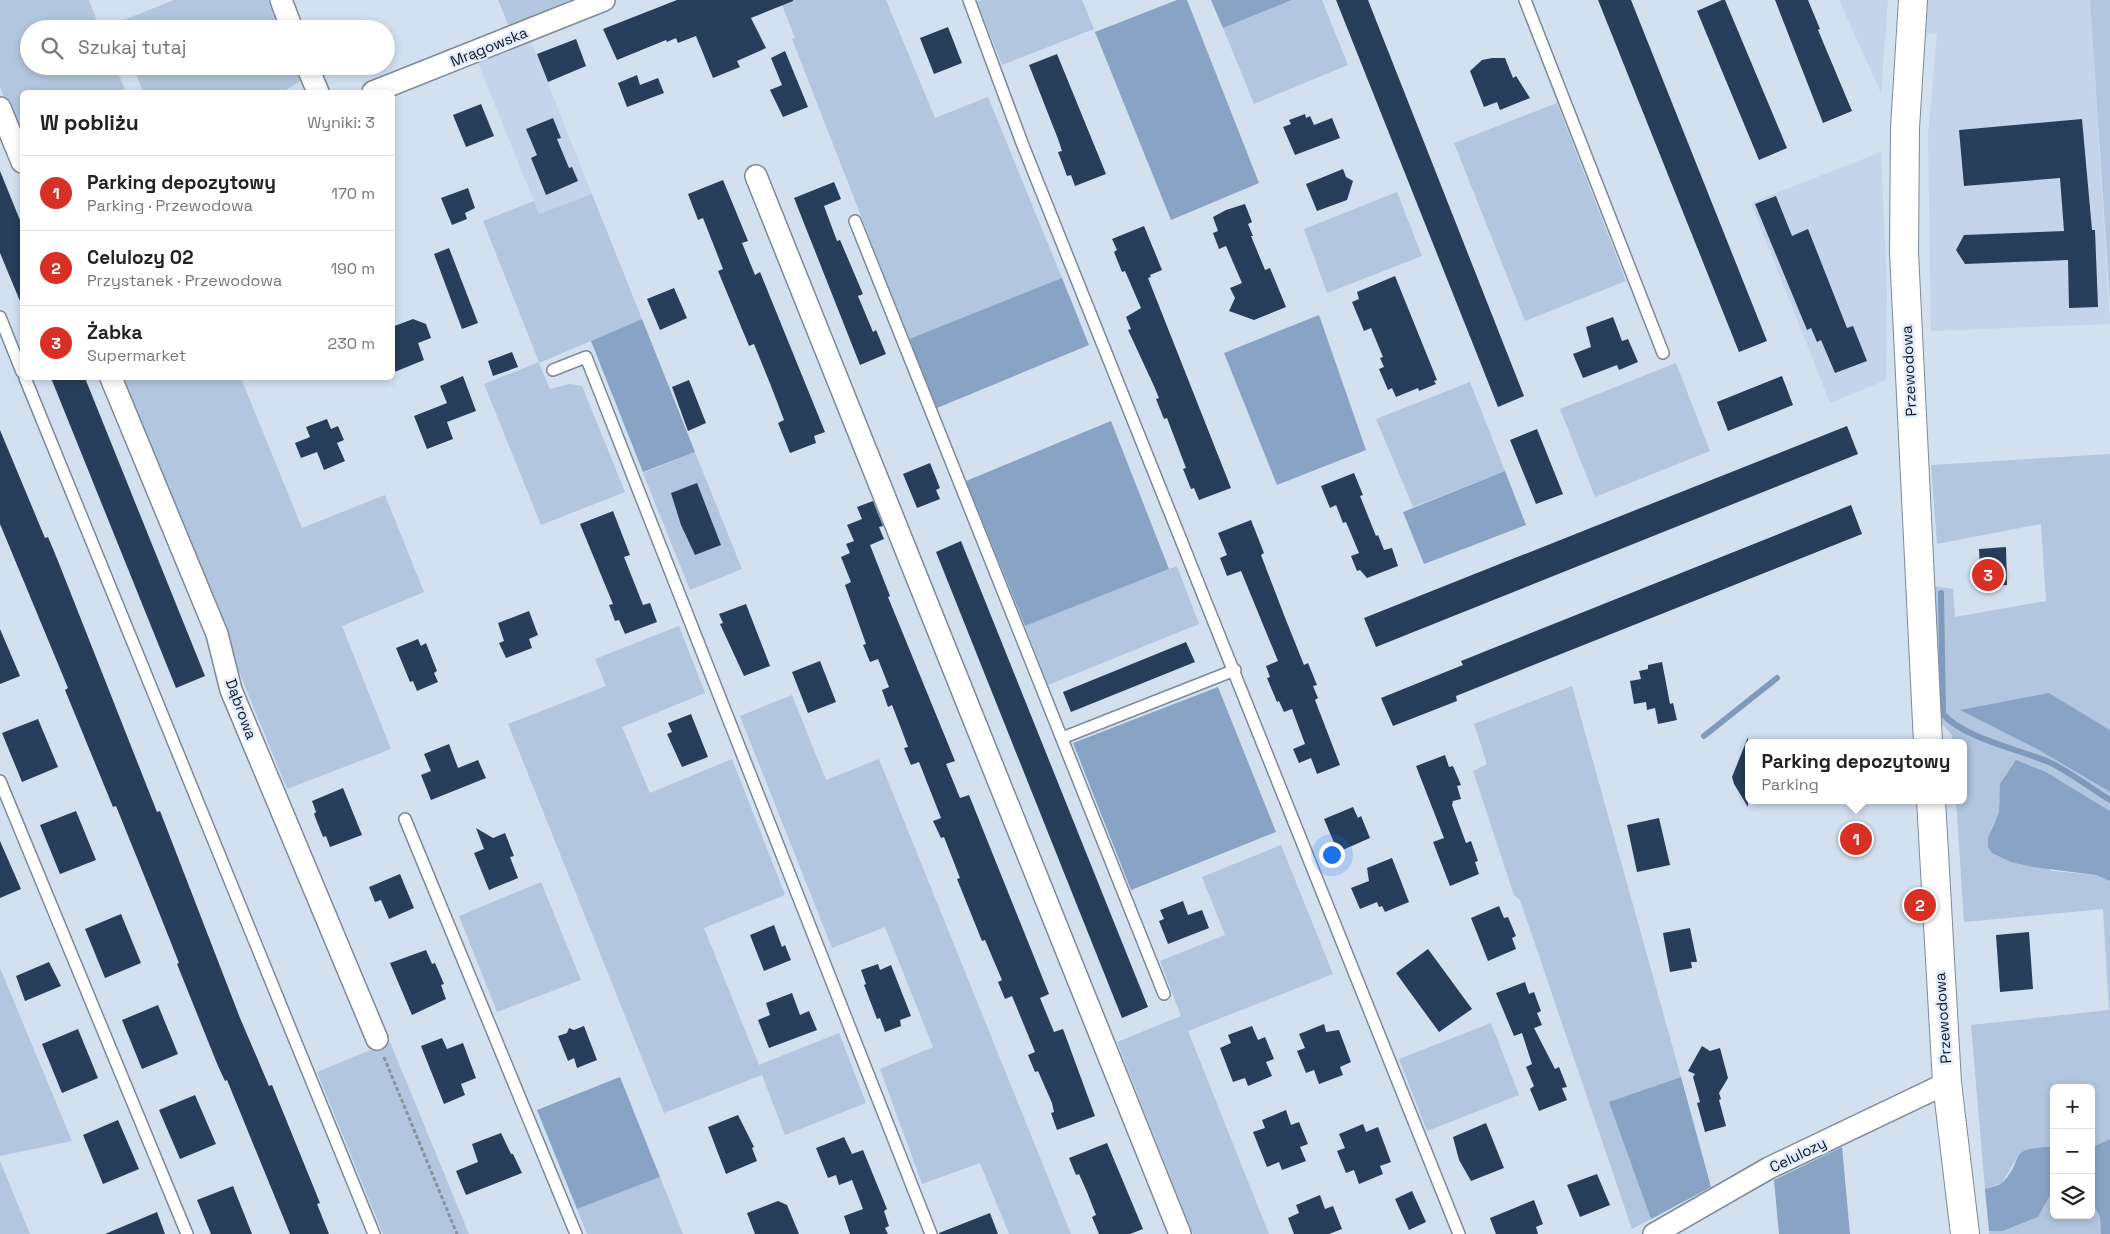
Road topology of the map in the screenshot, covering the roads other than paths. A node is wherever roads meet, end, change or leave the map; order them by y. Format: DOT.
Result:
graph roads {
  1 [pos="281,0"];
  2 [pos="604,0"];
  3 [pos="969,0"];
  4 [pos="1525,0"];
  5 [pos="1913,0"];
  6 [pos="289,20"];
  7 [pos="311,75"];
  8 [pos="317,90"];
  9 [pos="378,90"];
  10 [pos="0,108"];
  11 [pos="20,157"];
  12 [pos="756,176"];
  13 [pos="855,221"];
  14 [pos="0,317"];
  15 [pos="1663,353"];
  16 [pos="20,367"];
  17 [pos="553,370"];
  18 [pos="26,380"];
  19 [pos="112,380"];
  20 [pos="1235,670"];
  21 [pos="1062,738"];
  22 [pos="1928,739"];
  23 [pos="0,781"];
  24 [pos="1931,804"];
  25 [pos="405,819"];
  26 [pos="1164,994"];
  27 [pos="376,1039"];
  28 [pos="1947,1084"];
  29 [pos="188,1234"];
  30 [pos="374,1234"];
  31 [pos="576,1234"];
  32 [pos="931,1234"];
  33 [pos="1180,1234"];
  34 [pos="1459,1234"];
  35 [pos="1654,1234"];
  36 [pos="1965,1234"];
  1 -- 6 [label="street"];
  2 -- 9 [label="street, Mrągowska"];
  3 -- 20 [label="lane"];
  4 -- 15 [label="lane"];
  5 -- 22 [label="street, Przewodowa"];
  7 -- 8 [label="street"];
  10 -- 11 [label="street"];
  12 -- 33 [label="street"];
  13 -- 21 [label="lane"];
  14 -- 16 [label="lane"];
  17 -- 32 [label="lane"];
  18 -- 30 [label="lane"];
  19 -- 27 [label="street, Dąbrowa"];
  20 -- 21 [label="lane"];
  20 -- 34 [label="lane"];
  21 -- 26 [label="lane"];
  23 -- 29 [label="lane"];
  24 -- 28 [label="street, Przewodowa"];
  25 -- 31 [label="lane"];
  28 -- 35 [label="street, Celulozy"];
  28 -- 36 [label="street, Przewodowa"];
}
